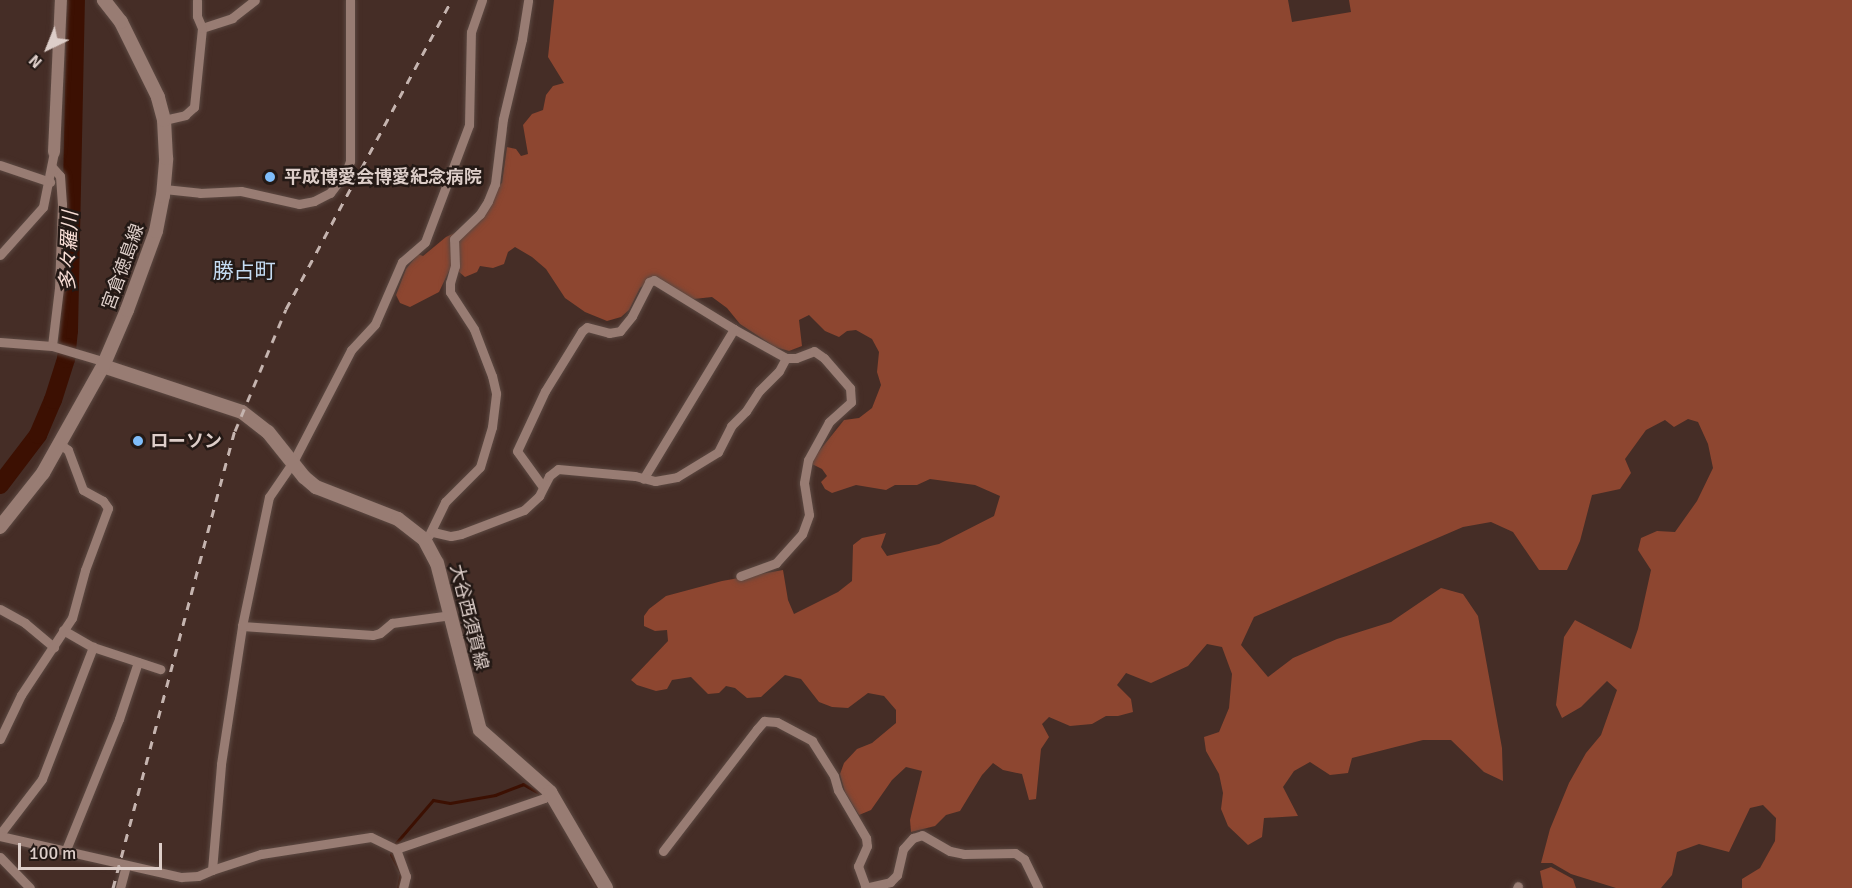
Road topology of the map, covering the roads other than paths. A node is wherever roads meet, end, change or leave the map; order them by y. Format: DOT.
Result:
graph roads {
  1 [pos="61,0"];
  2 [pos="104,0"];
  3 [pos="197,0"];
  4 [pos="255,0"];
  5 [pos="350,0"];
  6 [pos="482,0"];
  7 [pos="528,0"];
  8 [pos="202,28"];
  9 [pos="164,120"];
  10 [pos="54,152"];
  11 [pos="0,165"];
  12 [pos="52,167"];
  13 [pos="50,182"];
  14 [pos="164,189"];
  15 [pos="0,255"];
  16 [pos="734,329"];
  17 [pos="0,342"];
  18 [pos="55,347"];
  19 [pos="786,358"];
  20 [pos="103,366"];
  21 [pos="61,445"];
  22 [pos="293,462"];
  23 [pos="643,479"];
  24 [pos="543,488"];
  25 [pos="0,526"];
  26 [pos="428,536"];
  27 [pos="740,576"];
  28 [pos="0,609"];
  29 [pos="451,615"];
  30 [pos="242,626"];
  31 [pos="63,630"];
  32 [pos="54,646"];
  33 [pos="93,647"];
  34 [pos="138,662"];
  35 [pos="160,669"];
  36 [pos="0,739"];
  37 [pos="550,792"];
  38 [pos="0,835"];
  39 [pos="396,849"];
  40 [pos="663,851"];
  41 [pos="65,852"];
  42 [pos="0,856"];
  43 [pos="126,866"];
  44 [pos="212,870"];
  45 [pos="879,886"];
  46 [pos="30,888"];
  47 [pos="120,888"];
  48 [pos="403,888"];
  49 [pos="606,888"];
  50 [pos="865,888"];
  51 [pos="1038,888"];
  1 -- 10 [label="street"];
  2 -- 9 [label="main road, 宮倉徳島線"];
  3 -- 8 [label="street"];
  4 -- 8 [label="street"];
  5 -- 14 [label="street"];
  6 -- 22 [label="street"];
  7 -- 26 [label="street"];
  8 -- 9 [label="street"];
  9 -- 14 [label="main road, 宮倉徳島線"];
  10 -- 12 [label="street"];
  11 -- 13 [label="street"];
  12 -- 13 [label="street"];
  12 -- 18 [label="street"];
  13 -- 15 [label="street"];
  14 -- 20 [label="main road, 宮倉徳島線"];
  16 -- 19 [label="street"];
  16 -- 23 [label="street"];
  16 -- 24 [label="street"];
  17 -- 18 [label="street"];
  18 -- 20 [label="street"];
  19 -- 23 [label="street"];
  19 -- 27 [label="street"];
  20 -- 21 [label="main road, 宮倉徳島線"];
  20 -- 22 [label="main road, 大谷西須賀線"];
  21 -- 25 [label="main road, 宮倉徳島線"];
  21 -- 31 [label="street"];
  22 -- 26 [label="main road, 大谷西須賀線"];
  22 -- 30 [label="street"];
  23 -- 24 [label="street"];
  24 -- 26 [label="street"];
  26 -- 29 [label="main road, 大谷西須賀線"];
  28 -- 32 [label="street"];
  29 -- 30 [label="street"];
  29 -- 37 [label="main road, 大谷西須賀線"];
  30 -- 44 [label="street"];
  31 -- 32 [label="street"];
  31 -- 33 [label="street"];
  32 -- 36 [label="street"];
  33 -- 34 [label="street"];
  33 -- 38 [label="street"];
  34 -- 35 [label="street"];
  34 -- 41 [label="street"];
  37 -- 39 [label="street"];
  37 -- 49 [label="main road, 大谷西須賀線"];
  38 -- 41 [label="street"];
  39 -- 44 [label="street"];
  39 -- 48 [label="street"];
  40 -- 50 [label="street"];
  41 -- 43 [label="street"];
  42 -- 46 [label="street"];
  43 -- 44 [label="street"];
  43 -- 47 [label="street"];
  45 -- 50 [label="street"];
  45 -- 51 [label="street"];
}
